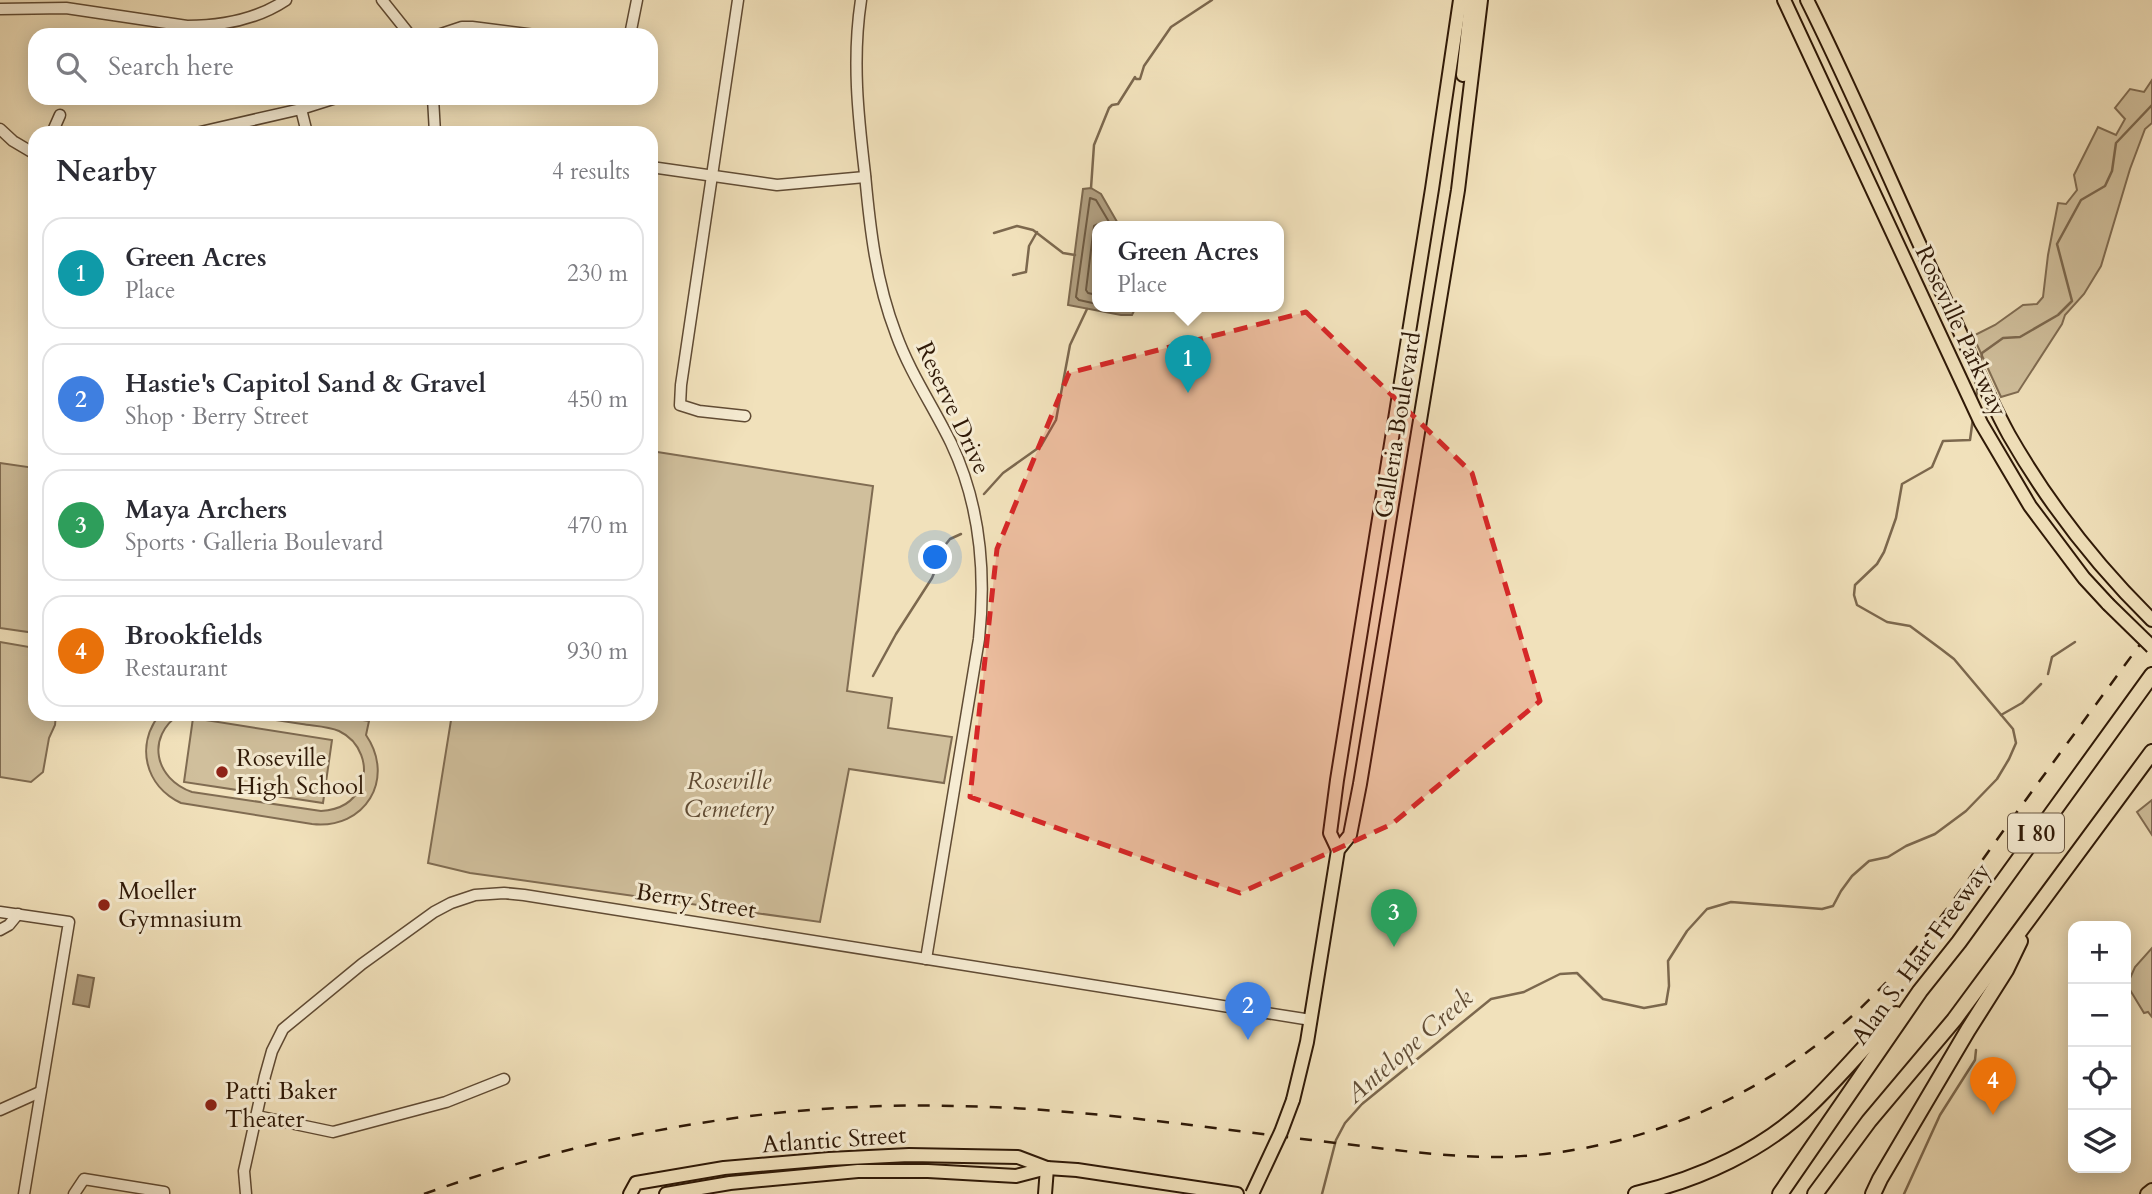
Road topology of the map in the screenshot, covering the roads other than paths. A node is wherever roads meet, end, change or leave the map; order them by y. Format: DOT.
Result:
graph roads {
  1 [pos="286,0"];
  2 [pos="382,0"];
  3 [pos="637,0"];
  4 [pos="738,0"];
  5 [pos="861,0"];
  6 [pos="1460,0"];
  7 [pos="1471,0"];
  8 [pos="1481,0"];
  9 [pos="1784,0"];
  10 [pos="1807,0"];
  11 [pos="0,9"];
  12 [pos="404,28"];
  13 [pos="459,28"];
  14 [pos="486,28"];
  15 [pos="631,28"];
  16 [pos="1468,102"];
  17 [pos="314,105"];
  18 [pos="433,105"];
  19 [pos="302,109"];
  20 [pos="60,115"];
  21 [pos="55,126"];
  22 [pos="227,126"];
  23 [pos="306,126"];
  24 [pos="435,126"];
  25 [pos="0,129"];
  26 [pos="28,150"];
  27 [pos="658,168"];
  28 [pos="712,177"];
  29 [pos="865,177"];
  30 [pos="745,416"];
  31 [pos="2152,620"];
  32 [pos="2152,646"];
  33 [pos="2152,675"];
  34 [pos="2152,752"];
  35 [pos="1338,850"];
  36 [pos="2035,911"];
  37 [pos="0,912"];
  38 [pos="18,914"];
  39 [pos="0,930"];
  40 [pos="926,959"];
  41 [pos="1920,991"];
  42 [pos="1311,1020"];
  43 [pos="504,1079"];
  44 [pos="40,1092"];
  45 [pos="0,1110"];
  46 [pos="257,1116"];
  47 [pos="841,1158"];
  48 [pos="1047,1168"];
  49 [pos="730,1184"];
  50 [pos="2152,1190"];
  51 [pos="24,1194"];
  52 [pos="74,1194"];
  53 [pos="164,1194"];
  54 [pos="246,1194"];
  55 [pos="630,1194"];
  56 [pos="666,1194"];
  57 [pos="1045,1194"];
  58 [pos="1237,1194"];
  59 [pos="1252,1194"];
  60 [pos="1636,1194"];
  61 [pos="1780,1194"];
  62 [pos="1815,1194"];
  63 [pos="1874,1194"];
  64 [pos="2147,1194"];
  1 -- 11 [label="street"];
  2 -- 12 [label="street"];
  3 -- 15 [label="street"];
  4 -- 28 [label="street"];
  5 -- 29 [label="street, Reserve Drive"];
  6 -- 35 [label="main road, Galleria Boulevard"];
  7 -- 16 [label="main road"];
  8 -- 16 [label="main road, Galleria Boulevard"];
  9 -- 32 [label="main road, Roseville Parkway, bridge"];
  10 -- 31 [label="main road, Roseville Parkway"];
  13 -- 14 [label="street"];
  16 -- 35 [label="main road, Galleria Boulevard"];
  17 -- 19 [label="street"];
  18 -- 24 [label="street"];
  19 -- 22 [label="street"];
  19 -- 23 [label="street"];
  20 -- 21 [label="street"];
  25 -- 26 [label="street"];
  27 -- 28 [label="street"];
  28 -- 29 [label="street"];
  28 -- 30 [label="street"];
  29 -- 40 [label="street, Reserve Drive"];
  33 -- 41 [label="highway, Alan S. Hart Freeway / I 80"];
  34 -- 36 [label="highway, I 80"];
  35 -- 42 [label="main road, Galleria Boulevard"];
  36 -- 62 [label="highway, I 80"];
  36 -- 63 [label="highway"];
  37 -- 38 [label="street"];
  38 -- 39 [label="street"];
  38 -- 44 [label="street"];
  40 -- 42 [label="street, Berry Street"];
  40 -- 46 [label="street, Berry Street"];
  41 -- 60 [label="highway"];
  41 -- 61 [label="highway, Alan S. Hart Freeway / I 80"];
  42 -- 59 [label="main road, Galleria Boulevard, bridge"];
  43 -- 46 [label="street"];
  44 -- 45 [label="street"];
  44 -- 51 [label="street"];
  46 -- 54 [label="street, Berry Street"];
  47 -- 48 [label="main road, Atlantic Street"];
  47 -- 49 [label="main road"];
  47 -- 55 [label="main road, Atlantic Street"];
  48 -- 49 [label="main road, Atlantic Street"];
  48 -- 57 [label="main road"];
  48 -- 58 [label="main road, Atlantic Street"];
  49 -- 56 [label="main road, Atlantic Street"];
  50 -- 64 [label="main road"];
  52 -- 53 [label="street"];
}
